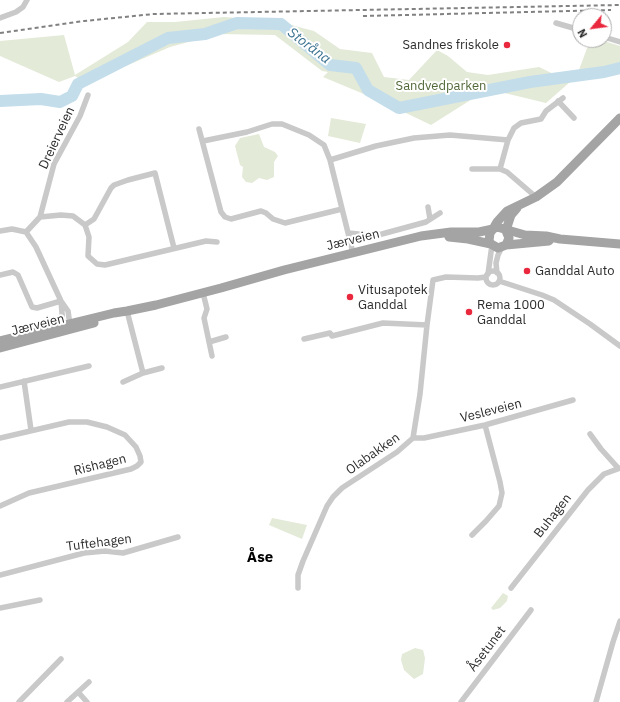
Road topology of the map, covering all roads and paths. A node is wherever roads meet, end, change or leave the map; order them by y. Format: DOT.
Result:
graph roads {
  1 [pos="27,0"];
  2 [pos="0,18"];
  3 [pos="556,23"];
  4 [pos="572,28"];
  5 [pos="88,95"];
  6 [pos="574,118"];
  7 [pos="620,118"];
  8 [pos="199,129"];
  9 [pos="508,140"];
  10 [pos="203,141"];
  11 [pos="330,160"];
  12 [pos="472,169"];
  13 [pos="500,169"];
  14 [pos="536,196"];
  15 [pos="518,206"];
  16 [pos="428,207"];
  17 [pos="342,209"];
  18 [pos="440,213"];
  19 [pos="40,217"];
  20 [pos="430,219"];
  21 [pos="86,225"];
  22 [pos="493,229"];
  23 [pos="506,230"];
  24 [pos="0,231"];
  25 [pos="26,232"];
  26 [pos="348,232"];
  27 [pos="560,239"];
  28 [pos="217,242"];
  29 [pos="491,244"];
  30 [pos="620,244"];
  31 [pos="504,246"];
  32 [pos="174,248"];
  33 [pos="353,253"];
  34 [pos="497,273"];
  35 [pos="0,275"];
  36 [pos="487,275"];
  37 [pos="499,281"];
  38 [pos="221,288"];
  39 [pos="203,293"];
  40 [pos="61,301"];
  41 [pos="127,311"];
  42 [pos="427,324"];
  43 [pos="67,326"];
  44 [pos="226,337"];
  45 [pos="304,339"];
  46 [pos="0,341"];
  47 [pos="209,342"];
  48 [pos="620,346"];
  49 [pos="0,348"];
  50 [pos="212,356"];
  51 [pos="89,366"];
  52 [pos="162,368"];
  53 [pos="143,372"];
  54 [pos="24,382"];
  55 [pos="123,382"];
  56 [pos="0,387"];
  57 [pos="573,400"];
  58 [pos="485,425"];
  59 [pos="31,430"];
  60 [pos="590,434"];
  61 [pos="0,438"];
  62 [pos="413,438"];
  63 [pos="619,468"];
  64 [pos="0,506"];
  65 [pos="472,535"];
  66 [pos="178,537"];
  67 [pos="0,574"];
  68 [pos="298,588"];
  69 [pos="511,588"];
  70 [pos="40,600"];
  71 [pos="0,608"];
  72 [pos="531,610"];
  73 [pos="620,621"];
  74 [pos="61,659"];
  75 [pos="89,682"];
  76 [pos="78,692"];
  77 [pos="19,702"];
  78 [pos="67,702"];
  79 [pos="87,702"];
  80 [pos="461,702"];
  81 [pos="596,702"];
  1 -- 2 [label="street"];
  3 -- 4 [label="street"];
  5 -- 19 [label="street, Dreierveien"];
  6 -- 9 [label="street"];
  7 -- 14 [label="main road"];
  8 -- 10 [label="street"];
  9 -- 11 [label="street"];
  9 -- 13 [label="street"];
  10 -- 11 [label="street"];
  10 -- 17 [label="street"];
  11 -- 17 [label="street"];
  12 -- 13 [label="street"];
  13 -- 14 [label="street"];
  14 -- 15 [label="main road"];
  15 -- 22 [label="main road"];
  15 -- 23 [label="main road"];
  16 -- 20 [label="street"];
  17 -- 26 [label="street"];
  18 -- 20 [label="street"];
  19 -- 21 [label="street"];
  19 -- 25 [label="street, Dreierveien"];
  20 -- 26 [label="street"];
  21 -- 32 [label="street"];
  21 -- 32 [label="street"];
  22 -- 23 [label="main road"];
  22 -- 29 [label="main road"];
  22 -- 33 [label="main road, Jærveien"];
  23 -- 27 [label="main road"];
  23 -- 31 [label="main road"];
  24 -- 25 [label="street"];
  25 -- 40 [label="street"];
  26 -- 33 [label="street"];
  27 -- 30 [label="main road"];
  27 -- 31 [label="main road"];
  28 -- 32 [label="street"];
  29 -- 31 [label="main road"];
  29 -- 36 [label="street"];
  29 -- 38 [label="main road, Jærveien"];
  31 -- 34 [label="street"];
  33 -- 38 [label="main road, Jærveien"];
  34 -- 36 [label="street"];
  34 -- 37 [label="street"];
  35 -- 40 [label="street"];
  36 -- 37 [label="street"];
  36 -- 42 [label="street, Olabakken"];
  37 -- 48 [label="street"];
  38 -- 39 [label="main road, Jærveien"];
  39 -- 41 [label="main road, Jærveien"];
  39 -- 47 [label="street"];
  40 -- 43 [label="street"];
  41 -- 43 [label="main road, Jærveien"];
  41 -- 53 [label="street"];
  42 -- 45 [label="street"];
  42 -- 62 [label="street, Olabakken"];
  43 -- 46 [label="main road, Jærveien"];
  43 -- 49 [label="main road, Jærveien"];
  44 -- 47 [label="street"];
  47 -- 50 [label="street"];
  51 -- 54 [label="street"];
  52 -- 53 [label="street"];
  53 -- 55 [label="street"];
  54 -- 56 [label="street"];
  54 -- 59 [label="street"];
  57 -- 58 [label="street, Vesleveien"];
  58 -- 62 [label="street, Vesleveien"];
  58 -- 65 [label="street"];
  59 -- 61 [label="street, Rishagen"];
  59 -- 64 [label="street, Rishagen"];
  60 -- 63 [label="street"];
  62 -- 68 [label="street, Olabakken"];
  63 -- 69 [label="street, Buhagen"];
  66 -- 67 [label="street, Tuftehagen"];
  70 -- 71 [label="street"];
  72 -- 80 [label="street, Åsetunet"];
  73 -- 81 [label="street"];
  74 -- 77 [label="street"];
  75 -- 76 [label="street"];
  76 -- 78 [label="street"];
  76 -- 79 [label="street"];
}
